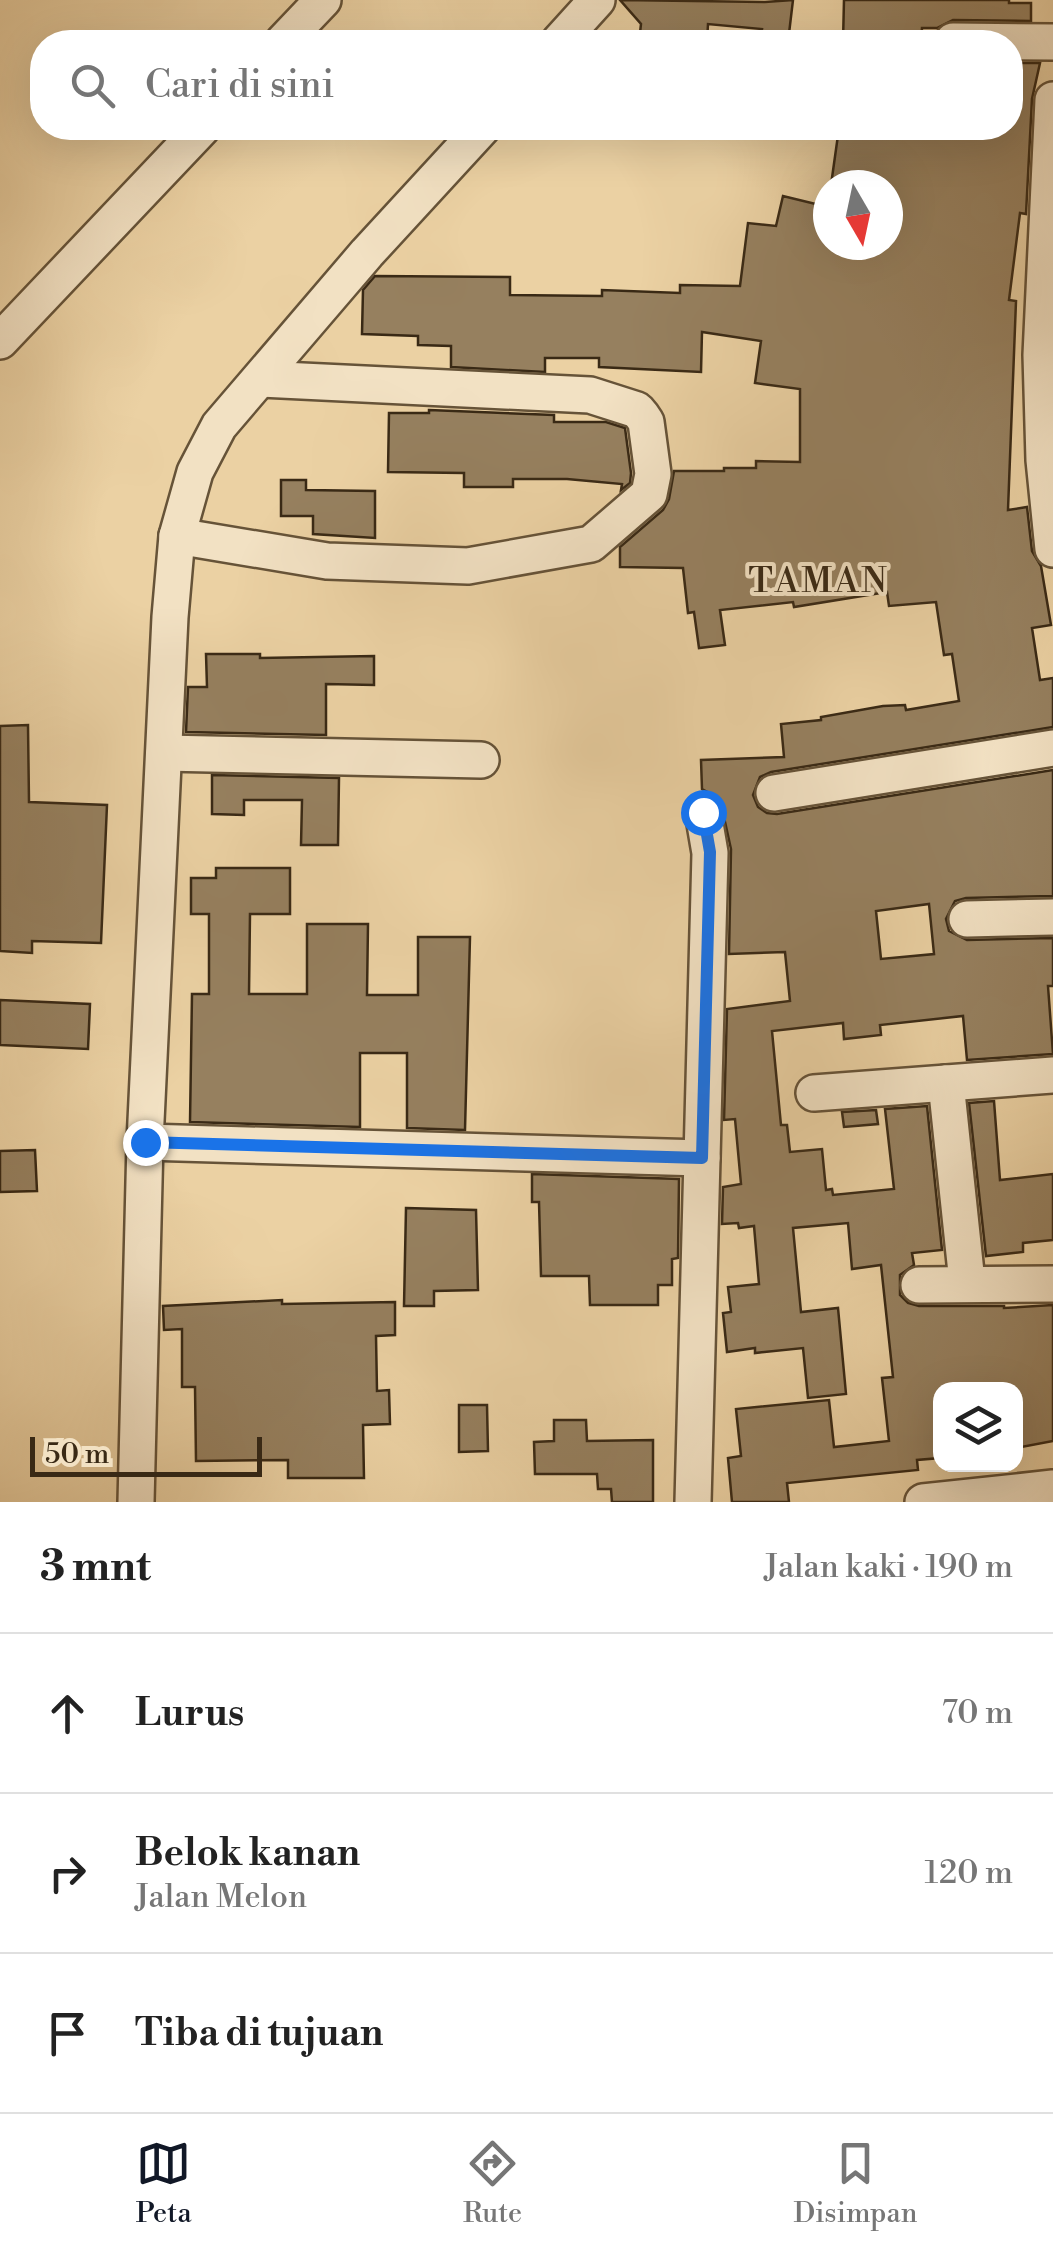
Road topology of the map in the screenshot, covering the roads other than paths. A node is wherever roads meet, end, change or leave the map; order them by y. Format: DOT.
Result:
graph roads {
  1 [pos="323,0"];
  2 [pos="597,0"];
  3 [pos="294,30"];
  4 [pos="569,30"];
  5 [pos="1023,42"];
  6 [pos="1053,42"];
  7 [pos="1053,100"];
  8 [pos="191,140"];
  9 [pos="471,140"];
  10 [pos="0,341"];
  11 [pos="261,380"];
  12 [pos="1049,460"];
  13 [pos="178,536"];
  14 [pos="1053,549"];
  15 [pos="1053,748"];
  16 [pos="164,753"];
  17 [pos="481,760"];
  18 [pos="774,793"];
  19 [pos="703,812"];
  20 [pos="1053,917"];
  21 [pos="967,919"];
  22 [pos="1053,1075"];
  23 [pos="946,1083"];
  24 [pos="814,1094"];
  25 [pos="145,1142"];
  26 [pos="702,1158"];
  27 [pos="967,1282"];
  28 [pos="1053,1284"];
  29 [pos="919,1285"];
  30 [pos="1053,1488"];
  31 [pos="135,1502"];
  32 [pos="694,1502"];
  33 [pos="922,1502"];
  1 -- 3 [label="street"];
  2 -- 4 [label="street"];
  5 -- 6 [label="street"];
  7 -- 12 [label="street"];
  8 -- 10 [label="street"];
  9 -- 11 [label="street"];
  11 -- 13 [label="street"];
  11 -- 13 [label="street"];
  12 -- 14 [label="street"];
  13 -- 16 [label="street"];
  15 -- 18 [label="street"];
  16 -- 17 [label="street"];
  16 -- 25 [label="street"];
  19 -- 26 [label="street"];
  20 -- 21 [label="street"];
  22 -- 23 [label="street"];
  23 -- 24 [label="street"];
  23 -- 27 [label="street"];
  25 -- 26 [label="street"];
  25 -- 31 [label="street"];
  26 -- 32 [label="street"];
  27 -- 28 [label="street"];
  27 -- 29 [label="street"];
  30 -- 33 [label="street"];
}
